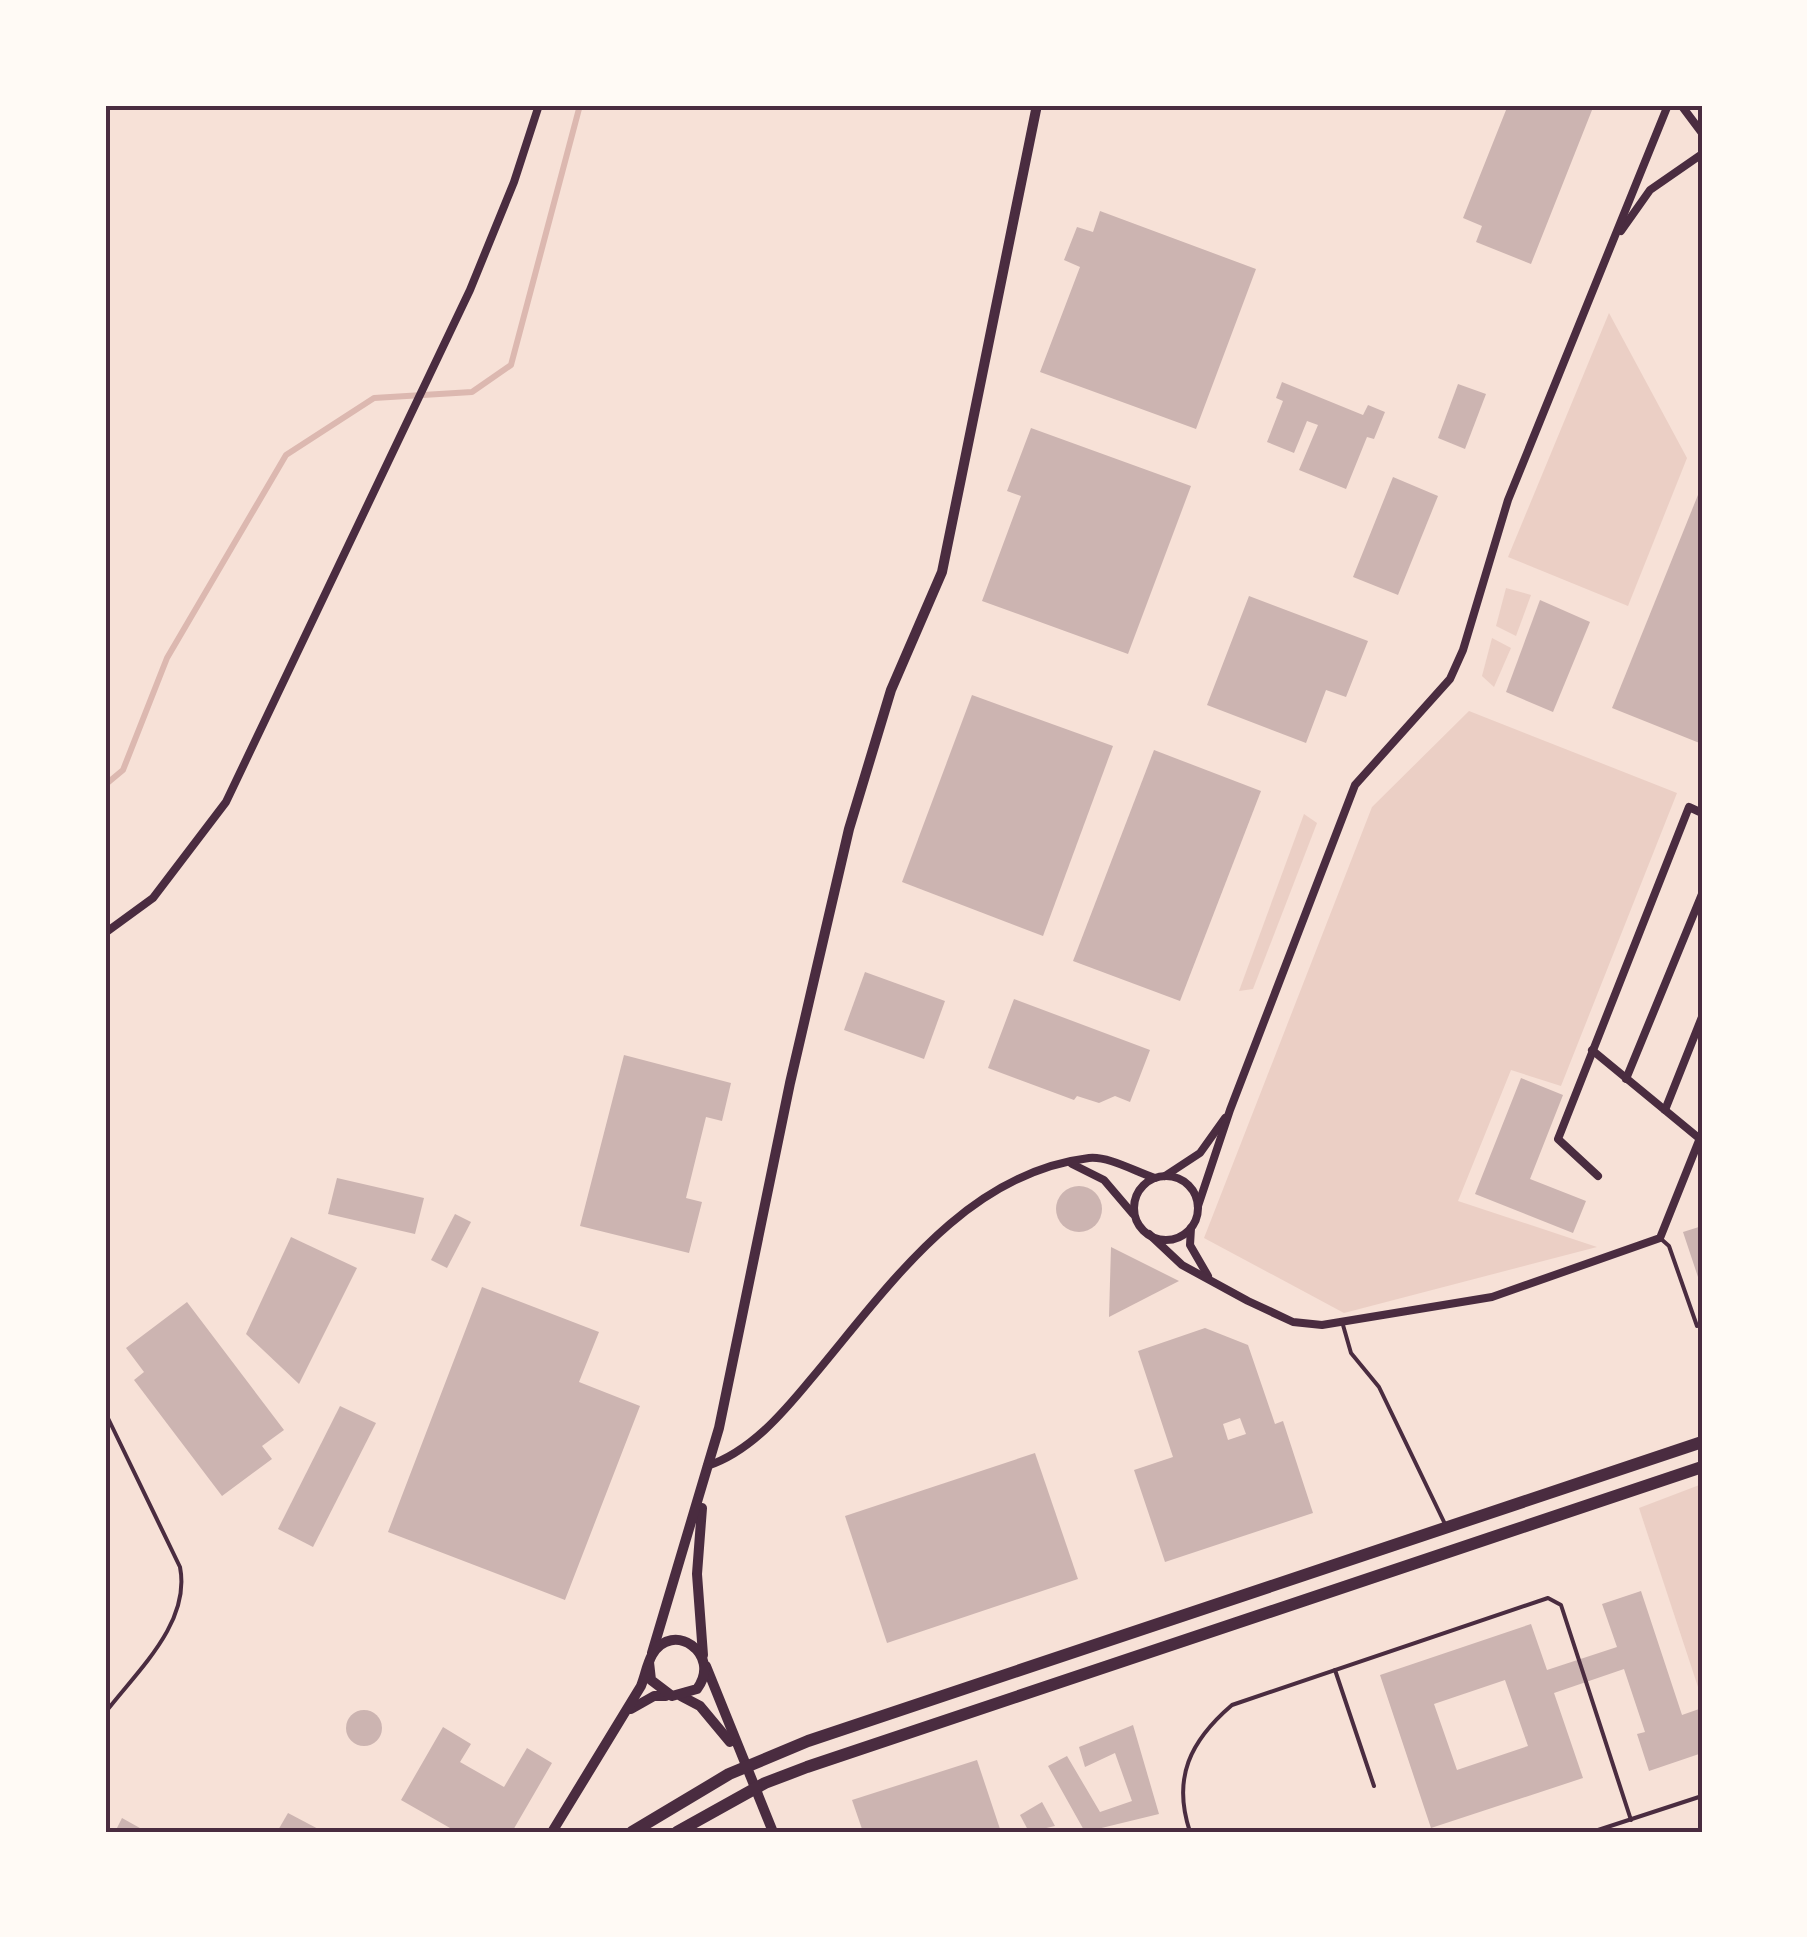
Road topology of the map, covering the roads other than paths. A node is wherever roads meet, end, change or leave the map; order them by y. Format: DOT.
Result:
graph roads {
  1 [pos="539,105"];
  2 [pos="1034,105"];
  3 [pos="1668,105"];
  4 [pos="1681,105"];
  5 [pos="1702,133"];
  6 [pos="1702,154"];
  7 [pos="1613,242"];
  8 [pos="1702,813"];
  9 [pos="1702,894"];
  10 [pos="105,933"];
  11 [pos="1702,1018"];
  12 [pos="1592,1050"];
  13 [pos="1626,1079"];
  14 [pos="1230,1110"];
  15 [pos="1665,1110"];
  16 [pos="1701,1136"];
  17 [pos="1072,1164"];
  18 [pos="1598,1176"];
  19 [pos="1160,1177"];
  20 [pos="1198,1206"];
  21 [pos="1137,1219"];
  22 [pos="1190,1228"];
  23 [pos="1149,1234"];
  24 [pos="1660,1238"];
  25 [pos="1210,1280"];
  26 [pos="1342,1322"];
  27 [pos="1702,1324"];
  28 [pos="105,1412"];
  29 [pos="1702,1442"];
  30 [pos="707,1466"];
  31 [pos="1702,1467"];
  32 [pos="704,1482"];
  33 [pos="1448,1528"];
  34 [pos="651,1658"];
  35 [pos="704,1660"];
  36 [pos="1335,1670"];
  37 [pos="676,1696"];
  38 [pos="626,1712"];
  39 [pos="105,1713"];
  40 [pos="738,1754"];
  41 [pos="1374,1786"];
  42 [pos="1702,1796"];
  43 [pos="1630,1820"];
  44 [pos="552,1832"];
  45 [pos="632,1832"];
  46 [pos="677,1832"];
  47 [pos="774,1832"];
  48 [pos="1190,1832"];
  49 [pos="1592,1832"];
  1 -- 10 [label="street"];
  2 -- 30 [label="street"];
  3 -- 7 [label="street"];
  4 -- 5 [label="street"];
  6 -- 7 [label="street"];
  7 -- 14 [label="street"];
  8 -- 12 [label="street"];
  9 -- 13 [label="street"];
  11 -- 15 [label="street"];
  12 -- 13 [label="street"];
  12 -- 18 [label="street"];
  13 -- 15 [label="street"];
  14 -- 19 [label="street"];
  14 -- 20 [label="street"];
  15 -- 16 [label="street"];
  16 -- 24 [label="street"];
  17 -- 19 [label="street"];
  17 -- 21 [label="street"];
  17 -- 30 [label="street"];
  19 -- 20 [label="street"];
  19 -- 21 [label="street"];
  20 -- 22 [label="street"];
  21 -- 23 [label="street"];
  22 -- 23 [label="street"];
  22 -- 25 [label="street"];
  23 -- 25 [label="street"];
  24 -- 26 [label="street"];
  24 -- 27 [label="lane"];
  25 -- 26 [label="street"];
  26 -- 33 [label="lane"];
  28 -- 39 [label="lane"];
  29 -- 33 [label="main road"];
  30 -- 32 [label="street"];
  31 -- 46 [label="main road"];
  32 -- 34 [label="street"];
  32 -- 35 [label="street"];
  33 -- 45 [label="main road"];
  34 -- 35 [label="street"];
  34 -- 37 [label="street"];
  34 -- 38 [label="street"];
  35 -- 37 [label="street"];
  35 -- 40 [label="street"];
  36 -- 41 [label="lane"];
  36 -- 43 [label="lane"];
  36 -- 48 [label="lane"];
  37 -- 38 [label="street"];
  37 -- 40 [label="street"];
  38 -- 44 [label="street"];
  40 -- 47 [label="street"];
  42 -- 43 [label="lane"];
  43 -- 49 [label="lane"];
}
